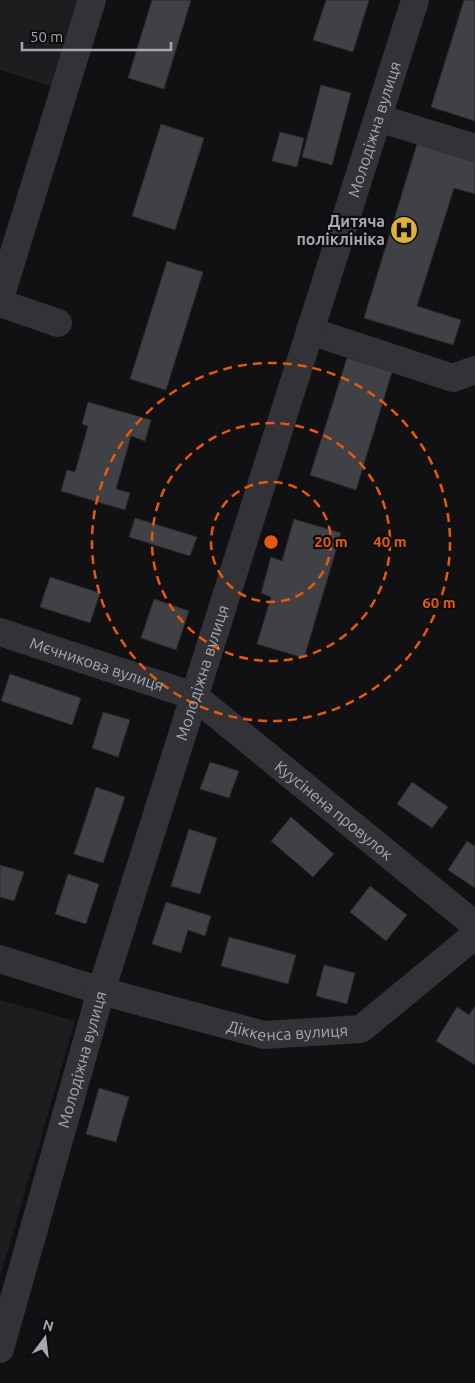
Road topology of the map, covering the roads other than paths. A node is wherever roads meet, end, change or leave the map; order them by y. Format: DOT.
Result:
graph roads {
  1 [pos="92,0"];
  2 [pos="415,0"];
  3 [pos="378,118"];
  4 [pos="475,148"];
  5 [pos="0,298"];
  6 [pos="0,303"];
  7 [pos="58,324"];
  8 [pos="310,331"];
  9 [pos="475,370"];
  10 [pos="0,632"];
  11 [pos="194,696"];
  12 [pos="475,924"];
  13 [pos="475,935"];
  14 [pos="0,959"];
  15 [pos="102,991"];
  16 [pos="0,1349"];
  1 -- 5 [label="street"];
  2 -- 3 [label="street, Молодіжна вулиця"];
  3 -- 4 [label="street"];
  3 -- 8 [label="street, Молодіжна вулиця"];
  6 -- 7 [label="street"];
  8 -- 9 [label="street"];
  8 -- 11 [label="street, Молодіжна вулиця"];
  10 -- 11 [label="street, Мєчникова вулиця"];
  11 -- 12 [label="street, Куусінена провулок"];
  11 -- 15 [label="street, Молодіжна вулиця"];
  13 -- 15 [label="street, Діккенса вулиця"];
  14 -- 15 [label="street, Діккенса вулиця"];
  15 -- 16 [label="street, Молодіжна вулиця"];
}
